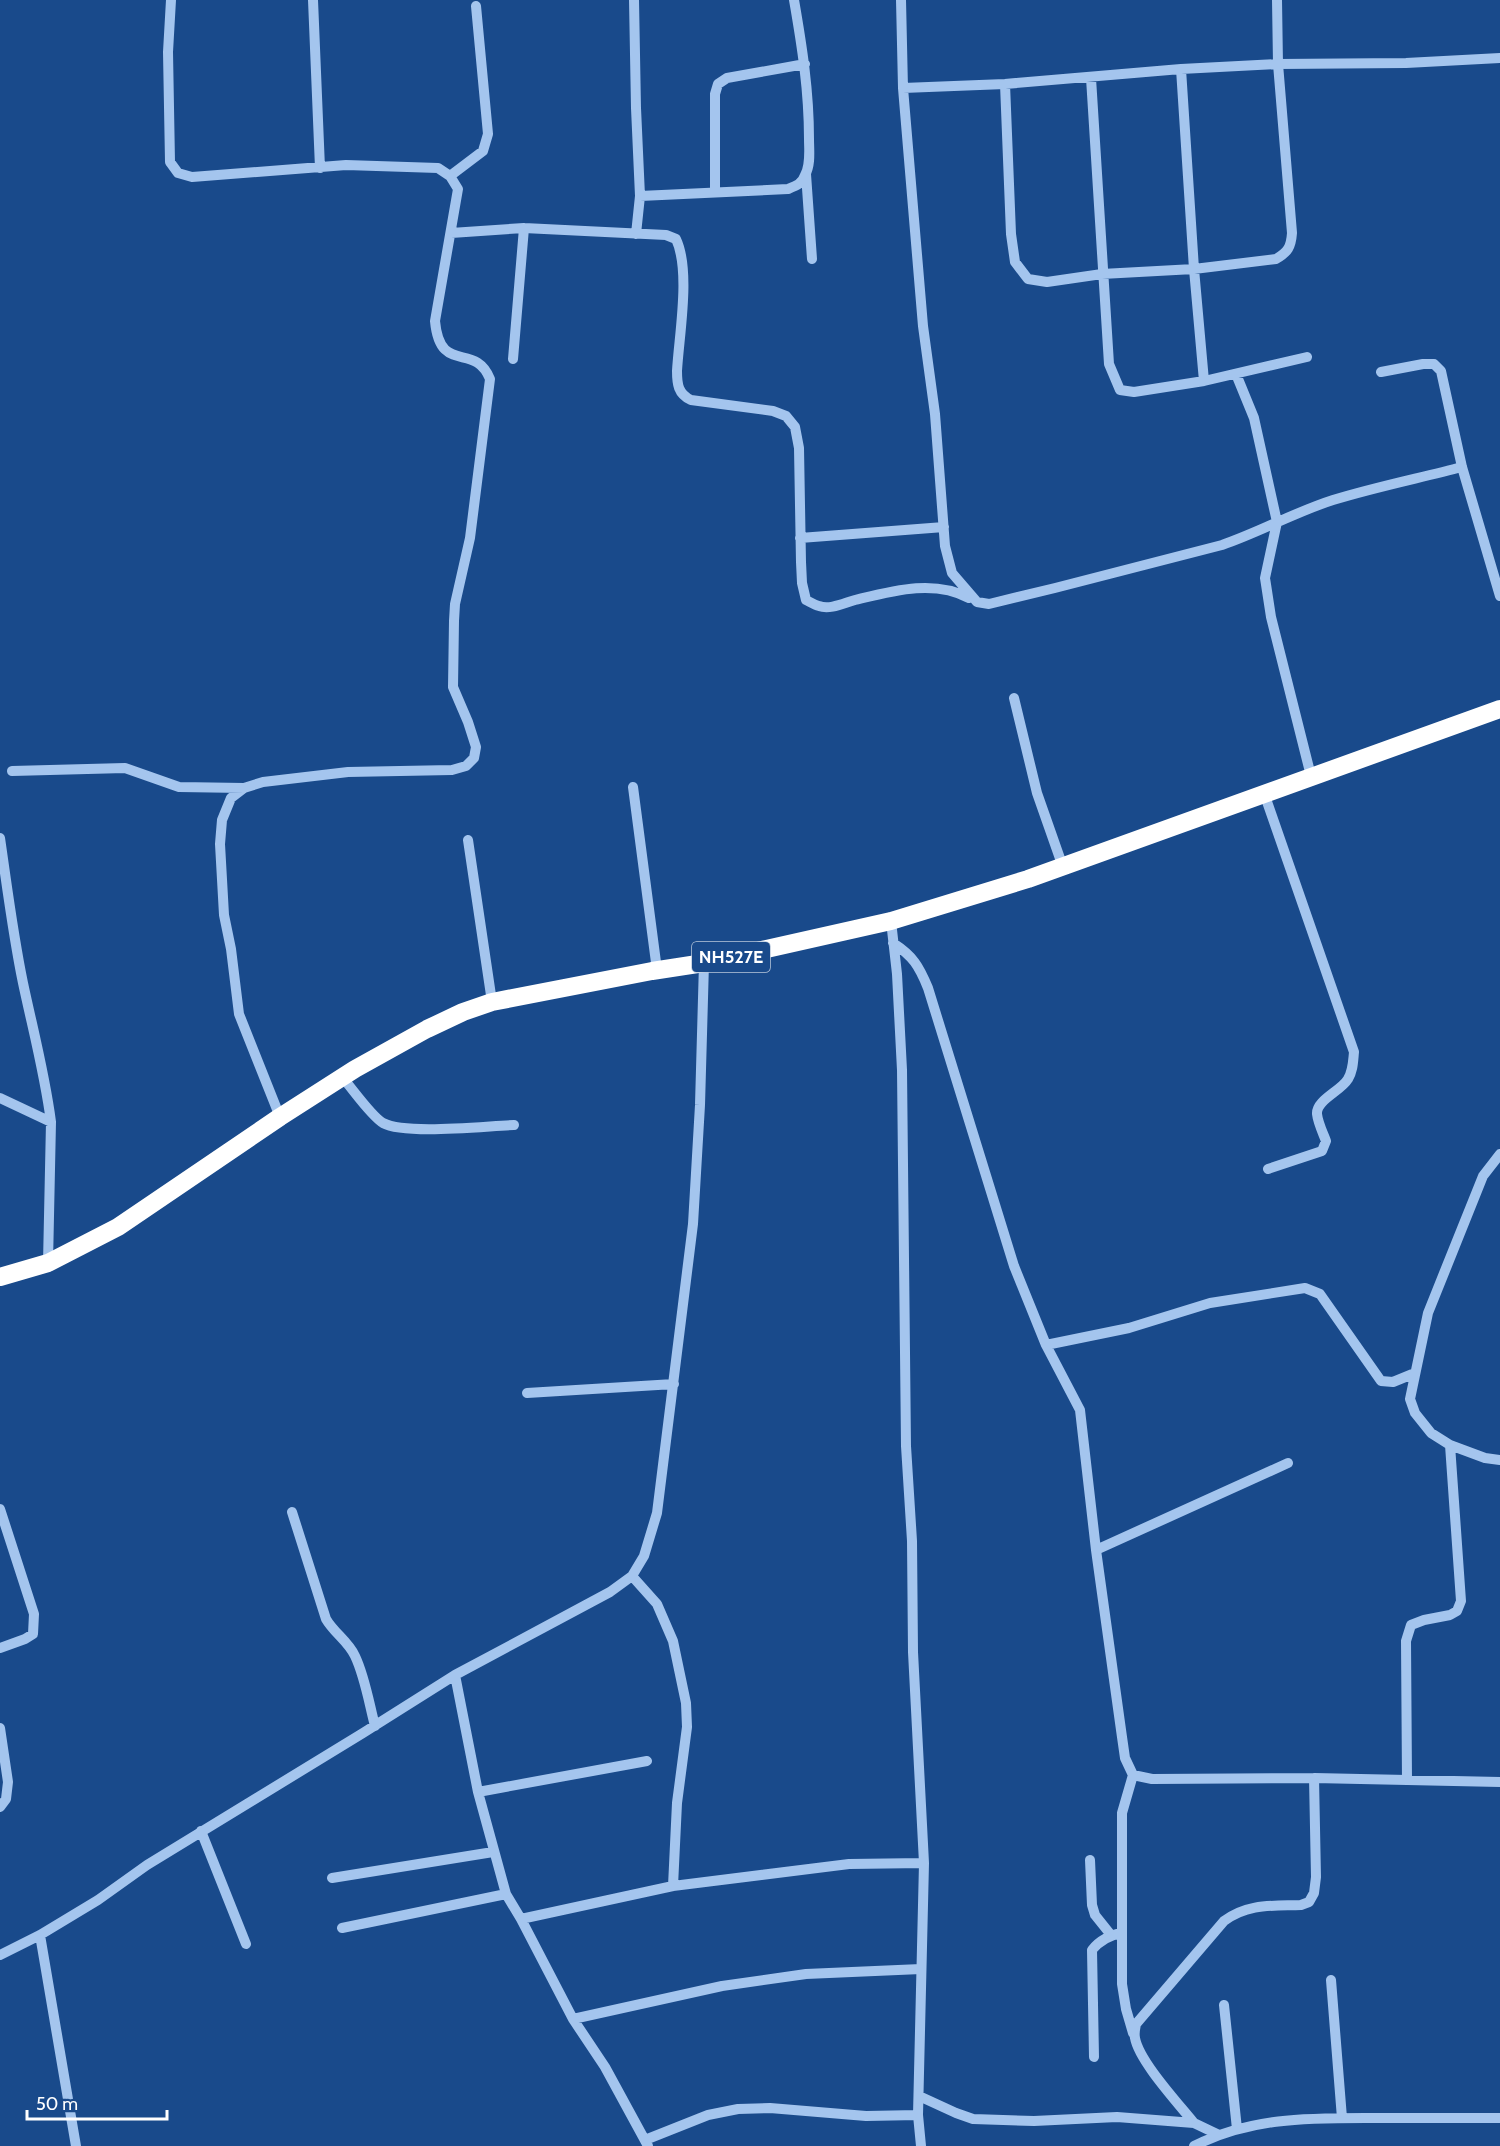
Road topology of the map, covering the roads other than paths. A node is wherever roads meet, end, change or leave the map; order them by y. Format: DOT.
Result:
graph roads {
  1 [pos="171,0"];
  2 [pos="313,0"];
  3 [pos="634,0"];
  4 [pos="794,0"];
  5 [pos="901,0"];
  6 [pos="1277,0"];
  7 [pos="476,6"];
  8 [pos="1500,58"];
  9 [pos="805,64"];
  10 [pos="1278,64"];
  11 [pos="1181,69"];
  12 [pos="1091,78"];
  13 [pos="1005,84"];
  14 [pos="903,88"];
  15 [pos="320,168"];
  16 [pos="806,174"];
  17 [pos="450,176"];
  18 [pos="715,192"];
  19 [pos="640,196"];
  20 [pos="524,228"];
  21 [pos="451,233"];
  22 [pos="636,234"];
  23 [pos="812,259"];
  24 [pos="1194,269"];
  25 [pos="1102,274"];
  26 [pos="1306,357"];
  27 [pos="513,359"];
  28 [pos="1381,372"];
  29 [pos="1236,374"];
  30 [pos="1204,381"];
  31 [pos="1462,467"];
  32 [pos="1277,522"];
  33 [pos="944,527"];
  34 [pos="800,538"];
  35 [pos="1500,596"];
  36 [pos="977,602"];
  37 [pos="1014,698"];
  38 [pos="1500,709"];
  39 [pos="12,771"];
  40 [pos="1311,776"];
  41 [pos="633,787"];
  42 [pos="244,788"];
  43 [pos="1264,794"];
  44 [pos="0,838"];
  45 [pos="468,840"];
  46 [pos="1063,867"];
  47 [pos="891,921"];
  48 [pos="893,943"];
  49 [pos="704,963"];
  50 [pos="657,970"];
  51 [pos="492,1002"];
  52 [pos="342,1077"];
  53 [pos="0,1098"];
  54 [pos="280,1117"];
  55 [pos="51,1122"];
  56 [pos="514,1125"];
  57 [pos="1500,1154"];
  58 [pos="1268,1169"];
  59 [pos="48,1263"];
  60 [pos="0,1277"];
  61 [pos="1046,1345"];
  62 [pos="1415,1373"];
  63 [pos="674,1384"];
  64 [pos="527,1393"];
  65 [pos="1450,1445"];
  66 [pos="1500,1460"];
  67 [pos="1288,1463"];
  68 [pos="0,1509"];
  69 [pos="292,1512"];
  70 [pos="1096,1550"];
  71 [pos="632,1576"];
  72 [pos="0,1648"];
  73 [pos="455,1675"];
  74 [pos="375,1726"];
  75 [pos="0,1728"];
  76 [pos="647,1761"];
  77 [pos="1133,1775"];
  78 [pos="1314,1778"];
  79 [pos="1407,1780"];
  80 [pos="1500,1782"];
  81 [pos="478,1792"];
  82 [pos="0,1807"];
  83 [pos="201,1832"];
  84 [pos="493,1852"];
  85 [pos="1090,1860"];
  86 [pos="924,1863"];
  87 [pos="332,1878"];
  88 [pos="673,1886"];
  89 [pos="506,1894"];
  90 [pos="521,1919"];
  91 [pos="342,1928"];
  92 [pos="1116,1934"];
  93 [pos="40,1935"];
  94 [pos="246,1944"];
  95 [pos="0,1955"];
  96 [pos="921,1969"];
  97 [pos="1331,1980"];
  98 [pos="1224,2005"];
  99 [pos="573,2019"];
  100 [pos="1134,2036"];
  101 [pos="1094,2057"];
  102 [pos="919,2096"];
  103 [pos="918,2115"];
  104 [pos="1342,2118"];
  105 [pos="1500,2118"];
  106 [pos="1194,2123"];
  107 [pos="1237,2129"];
  108 [pos="1217,2134"];
  109 [pos="647,2143"];
  110 [pos="76,2146"];
  111 [pos="921,2146"];
  112 [pos="1194,2146"];
  1 -- 15 [label="street"];
  2 -- 15 [label="street"];
  3 -- 19 [label="street"];
  4 -- 9 [label="street"];
  5 -- 14 [label="street"];
  6 -- 10 [label="street"];
  7 -- 17 [label="street"];
  8 -- 10 [label="street"];
  9 -- 16 [label="street"];
  9 -- 18 [label="street"];
  10 -- 11 [label="street"];
  10 -- 24 [label="street"];
  11 -- 12 [label="street"];
  11 -- 24 [label="street"];
  12 -- 13 [label="street"];
  12 -- 25 [label="street"];
  13 -- 14 [label="street"];
  13 -- 25 [label="street"];
  14 -- 33 [label="street"];
  15 -- 17 [label="street"];
  16 -- 18 [label="street"];
  16 -- 23 [label="street"];
  17 -- 21 [label="street"];
  18 -- 19 [label="street"];
  19 -- 22 [label="street"];
  20 -- 21 [label="street"];
  20 -- 22 [label="street"];
  20 -- 27 [label="street"];
  21 -- 42 [label="street"];
  22 -- 34 [label="street"];
  24 -- 25 [label="street"];
  24 -- 30 [label="street"];
  25 -- 30 [label="street"];
  26 -- 29 [label="street"];
  28 -- 31 [label="street"];
  29 -- 30 [label="street"];
  29 -- 32 [label="street"];
  31 -- 32 [label="street"];
  31 -- 35 [label="street"];
  32 -- 36 [label="street"];
  32 -- 40 [label="street"];
  33 -- 34 [label="street"];
  33 -- 36 [label="street"];
  34 -- 36 [label="street"];
  37 -- 46 [label="street"];
  38 -- 40 [label="highway, NH527E"];
  39 -- 42 [label="street"];
  40 -- 43 [label="highway, NH527E"];
  41 -- 50 [label="street"];
  42 -- 54 [label="street"];
  43 -- 46 [label="highway, NH527E"];
  43 -- 58 [label="street"];
  44 -- 55 [label="street"];
  45 -- 51 [label="street"];
  46 -- 47 [label="highway, NH527E"];
  47 -- 48 [label="street"];
  47 -- 49 [label="highway, NH527E"];
  48 -- 61 [label="street"];
  48 -- 86 [label="street"];
  49 -- 50 [label="highway, NH527E"];
  49 -- 63 [label="street"];
  50 -- 51 [label="highway, NH527E"];
  51 -- 52 [label="highway, NH527E"];
  52 -- 54 [label="highway, NH527E"];
  52 -- 56 [label="street"];
  53 -- 55 [label="street"];
  54 -- 59 [label="highway, NH527E"];
  55 -- 59 [label="street"];
  57 -- 62 [label="street"];
  59 -- 60 [label="highway, NH527E"];
  61 -- 62 [label="street"];
  61 -- 70 [label="street"];
  62 -- 65 [label="street"];
  63 -- 64 [label="street"];
  63 -- 71 [label="street"];
  65 -- 66 [label="street"];
  65 -- 79 [label="street"];
  67 -- 70 [label="street"];
  68 -- 72 [label="street"];
  69 -- 74 [label="street"];
  70 -- 77 [label="street"];
  71 -- 73 [label="street"];
  71 -- 88 [label="street"];
  73 -- 74 [label="street"];
  73 -- 81 [label="street"];
  74 -- 83 [label="street"];
  75 -- 82 [label="street"];
  76 -- 81 [label="street"];
  77 -- 78 [label="street"];
  77 -- 92 [label="street"];
  78 -- 79 [label="street"];
  78 -- 100 [label="street"];
  79 -- 80 [label="street"];
  81 -- 84 [label="street"];
  83 -- 93 [label="street"];
  83 -- 94 [label="street"];
  84 -- 87 [label="street"];
  84 -- 89 [label="street"];
  85 -- 92 [label="street"];
  86 -- 88 [label="street"];
  86 -- 96 [label="street"];
  88 -- 90 [label="street"];
  89 -- 90 [label="street"];
  89 -- 91 [label="street"];
  90 -- 99 [label="street"];
  92 -- 100 [label="street"];
  92 -- 101 [label="street"];
  93 -- 95 [label="street"];
  93 -- 110 [label="street"];
  96 -- 99 [label="street"];
  96 -- 102 [label="street"];
  97 -- 104 [label="street"];
  98 -- 107 [label="street"];
  99 -- 109 [label="street"];
  100 -- 106 [label="street"];
  102 -- 103 [label="street"];
  102 -- 106 [label="street"];
  103 -- 109 [label="street"];
  103 -- 111 [label="street"];
  104 -- 105 [label="street"];
  104 -- 107 [label="street"];
  106 -- 108 [label="street"];
  107 -- 108 [label="street"];
  108 -- 112 [label="street"];
}
